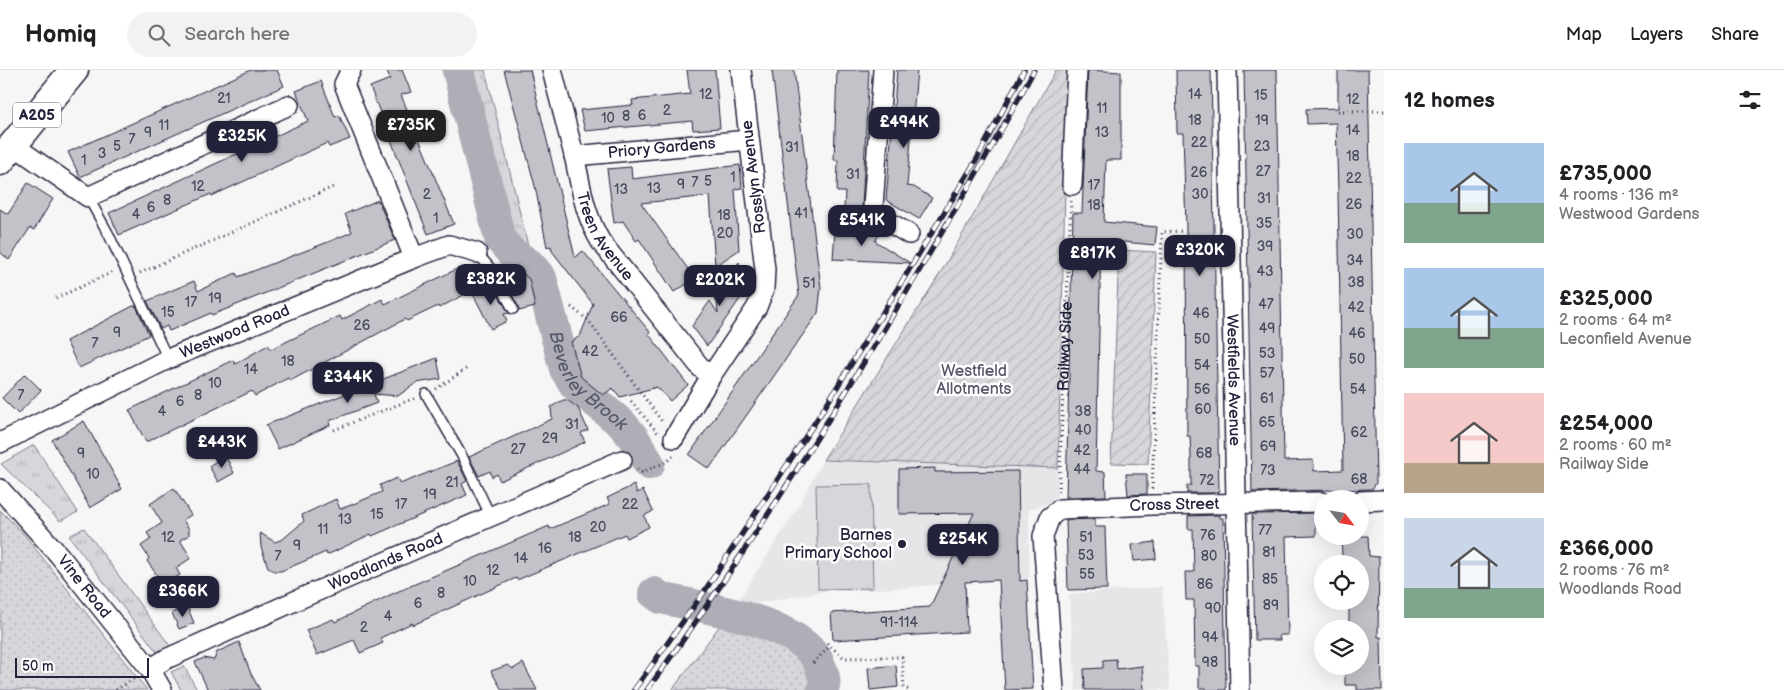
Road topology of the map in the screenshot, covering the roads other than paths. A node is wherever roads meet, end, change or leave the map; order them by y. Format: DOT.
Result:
graph roads {
  1 [pos="74,70"];
  2 [pos="351,70"];
  3 [pos="552,70"];
  4 [pos="741,70"];
  5 [pos="884,70"];
  6 [pos="1077,70"];
  7 [pos="1227,70"];
  8 [pos="289,105"];
  9 [pos="749,140"];
  10 [pos="6,153"];
  11 [pos="574,156"];
  12 [pos="1072,185"];
  13 [pos="88,197"];
  14 [pos="850,218"];
  15 [pos="872,220"];
  16 [pos="908,234"];
  17 [pos="477,253"];
  18 [pos="414,258"];
  19 [pos="513,309"];
  20 [pos="168,359"];
  21 [pos="711,376"];
  22 [pos="426,394"];
  23 [pos="676,435"];
  24 [pos="0,443"];
  25 [pos="622,460"];
  26 [pos="0,489"];
  27 [pos="1384,500"];
  28 [pos="1369,501"];
  29 [pos="1314,502"];
  30 [pos="1236,504"];
  31 [pos="491,517"];
  32 [pos="150,669"];
  33 [pos="162,690"];
  34 [pos="1054,690"];
  35 [pos="1240,690"];
  1 -- 10 [label="highway, A205"];
  2 -- 18 [label="street"];
  3 -- 11 [label="street, Treen Avenue"];
  4 -- 9 [label="street, Rosslyn Avenue"];
  5 -- 15 [label="street"];
  6 -- 12 [label="street"];
  7 -- 30 [label="street, Westfields Avenue"];
  8 -- 13 [label="street"];
  9 -- 11 [label="street, Priory Gardens"];
  9 -- 21 [label="street, Rosslyn Avenue"];
  10 -- 13 [label="street"];
  11 -- 21 [label="street, Treen Avenue"];
  13 -- 20 [label="lane"];
  14 -- 15 [label="street"];
  15 -- 16 [label="street"];
  17 -- 18 [label="street, Westwood Road"];
  17 -- 19 [label="lane"];
  18 -- 20 [label="street, Westwood Road"];
  20 -- 24 [label="street, Westwood Road"];
  21 -- 23 [label="street, Rosslyn Avenue"];
  22 -- 31 [label="lane"];
  25 -- 31 [label="street, Woodlands Road"];
  26 -- 32 [label="street, Vine Road"];
  27 -- 28 [label="street"];
  29 -- 30 [label="street, Cross Street"];
  30 -- 34 [label="street, Cross Street"];
  30 -- 35 [label="street, Westfields Avenue"];
  31 -- 32 [label="street, Woodlands Road"];
  32 -- 33 [label="street, Vine Road"];
}
